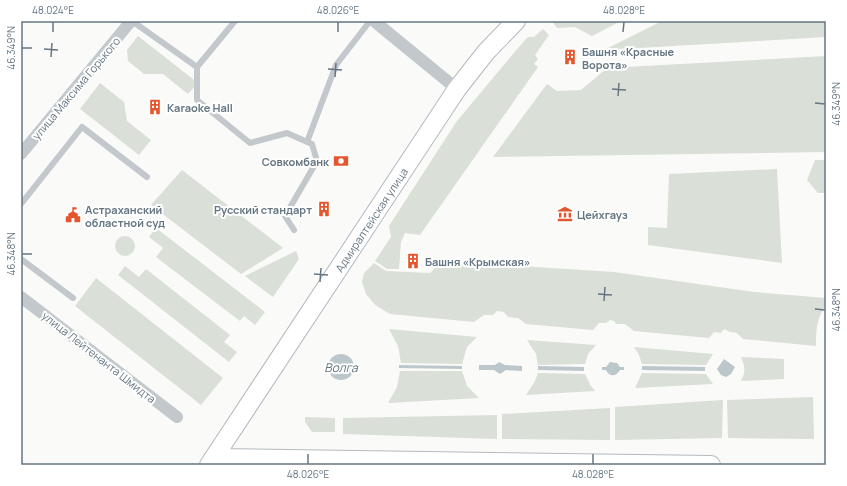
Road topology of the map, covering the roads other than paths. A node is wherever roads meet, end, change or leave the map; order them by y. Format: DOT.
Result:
graph roads {
  1 [pos="132,21"];
  2 [pos="235,21"];
  3 [pos="370,21"];
  4 [pos="374,21"];
  5 [pos="516,21"];
  6 [pos="197,67"];
  7 [pos="457,89"];
  8 [pos="307,142"];
  9 [pos="21,154"];
  10 [pos="147,177"];
  11 [pos="21,204"];
  12 [pos="294,230"];
  13 [pos="21,259"];
  14 [pos="21,297"];
  15 [pos="73,298"];
  16 [pos="177,417"];
  17 [pos="212,461"];
  18 [pos="711,465"];
  1 -- 6 [label="lane"];
  1 -- 9 [label="street, улица Максима Горького"];
  2 -- 6 [label="lane"];
  3 -- 8 [label="lane"];
  4 -- 7 [label="street"];
  5 -- 7 [label="main road, Адмиралтейская улица"];
  6 -- 8 [label="lane"];
  7 -- 17 [label="main road, Адмиралтейская улица"];
  8 -- 12 [label="lane"];
  10 -- 11 [label="lane"];
  13 -- 15 [label="lane"];
  14 -- 16 [label="street, улица Лейтенанта Шмидта"];
  17 -- 18 [label="main road"];
}
